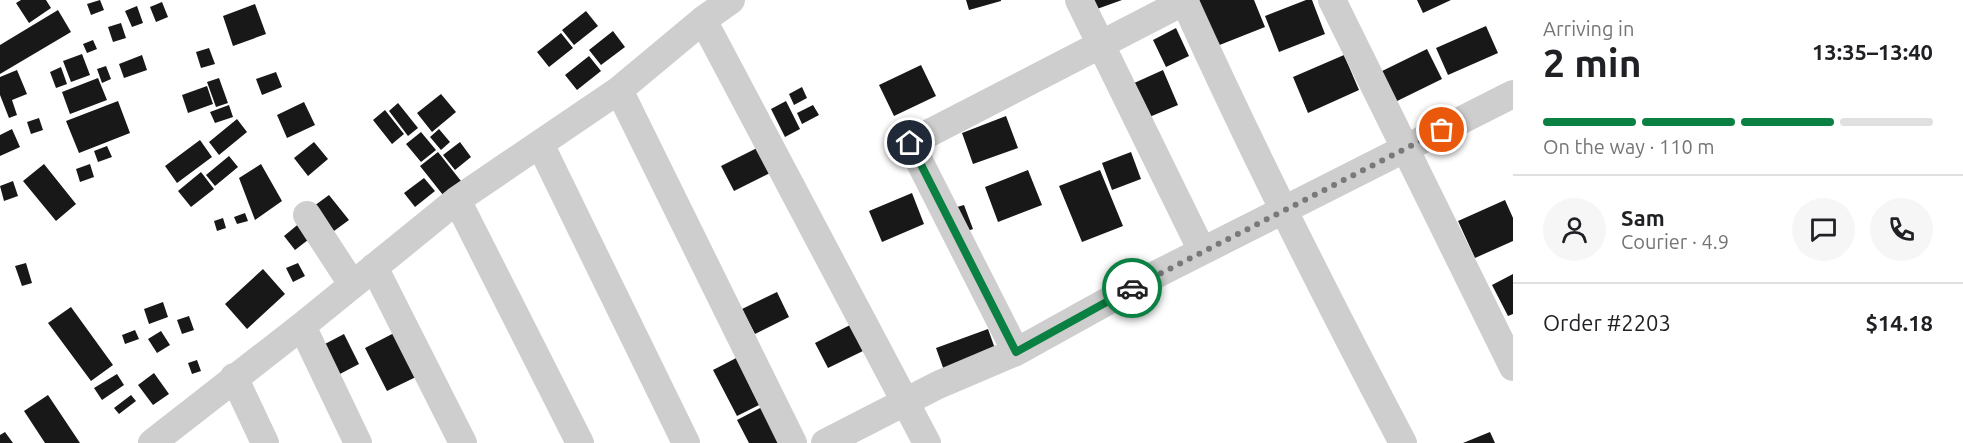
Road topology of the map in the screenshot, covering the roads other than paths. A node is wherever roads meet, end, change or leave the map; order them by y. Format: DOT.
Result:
graph roads {
  1 [pos="730,0"];
  2 [pos="1079,0"];
  3 [pos="1184,0"];
  4 [pos="1332,0"];
  5 [pos="703,20"];
  6 [pos="1101,45"];
  7 [pos="619,90"];
  8 [pos="1513,94"];
  9 [pos="540,144"];
  10 [pos="1406,149"];
  11 [pos="457,200"];
  12 [pos="1284,212"];
  13 [pos="307,215"];
  14 [pos="1202,251"];
  15 [pos="363,276"];
  16 [pos="302,326"];
  17 [pos="1016,352"];
  18 [pos="1513,368"];
  19 [pos="234,377"];
  20 [pos="906,402"];
  21 [pos="152,443"];
  22 [pos="265,443"];
  23 [pos="358,443"];
  24 [pos="463,443"];
  25 [pos="580,443"];
  26 [pos="686,443"];
  27 [pos="793,443"];
  28 [pos="825,443"];
  29 [pos="927,443"];
  30 [pos="1403,443"];
  1 -- 5 [label="street"];
  2 -- 6 [label="street"];
  3 -- 6 [label="street"];
  3 -- 12 [label="street"];
  4 -- 10 [label="street"];
  5 -- 7 [label="street"];
  5 -- 20 [label="street"];
  6 -- 14 [label="street"];
  6 -- 17 [label="street"];
  7 -- 9 [label="street"];
  7 -- 27 [label="street"];
  8 -- 10 [label="street"];
  9 -- 11 [label="street"];
  9 -- 26 [label="street"];
  10 -- 12 [label="street"];
  10 -- 18 [label="street"];
  11 -- 15 [label="street"];
  11 -- 25 [label="street"];
  12 -- 14 [label="street"];
  12 -- 30 [label="street"];
  13 -- 15 [label="street"];
  14 -- 17 [label="street"];
  15 -- 16 [label="street"];
  15 -- 24 [label="street"];
  16 -- 19 [label="street"];
  16 -- 23 [label="street"];
  17 -- 20 [label="street"];
  19 -- 21 [label="street"];
  19 -- 22 [label="street"];
  20 -- 28 [label="street"];
  20 -- 29 [label="street"];
}
